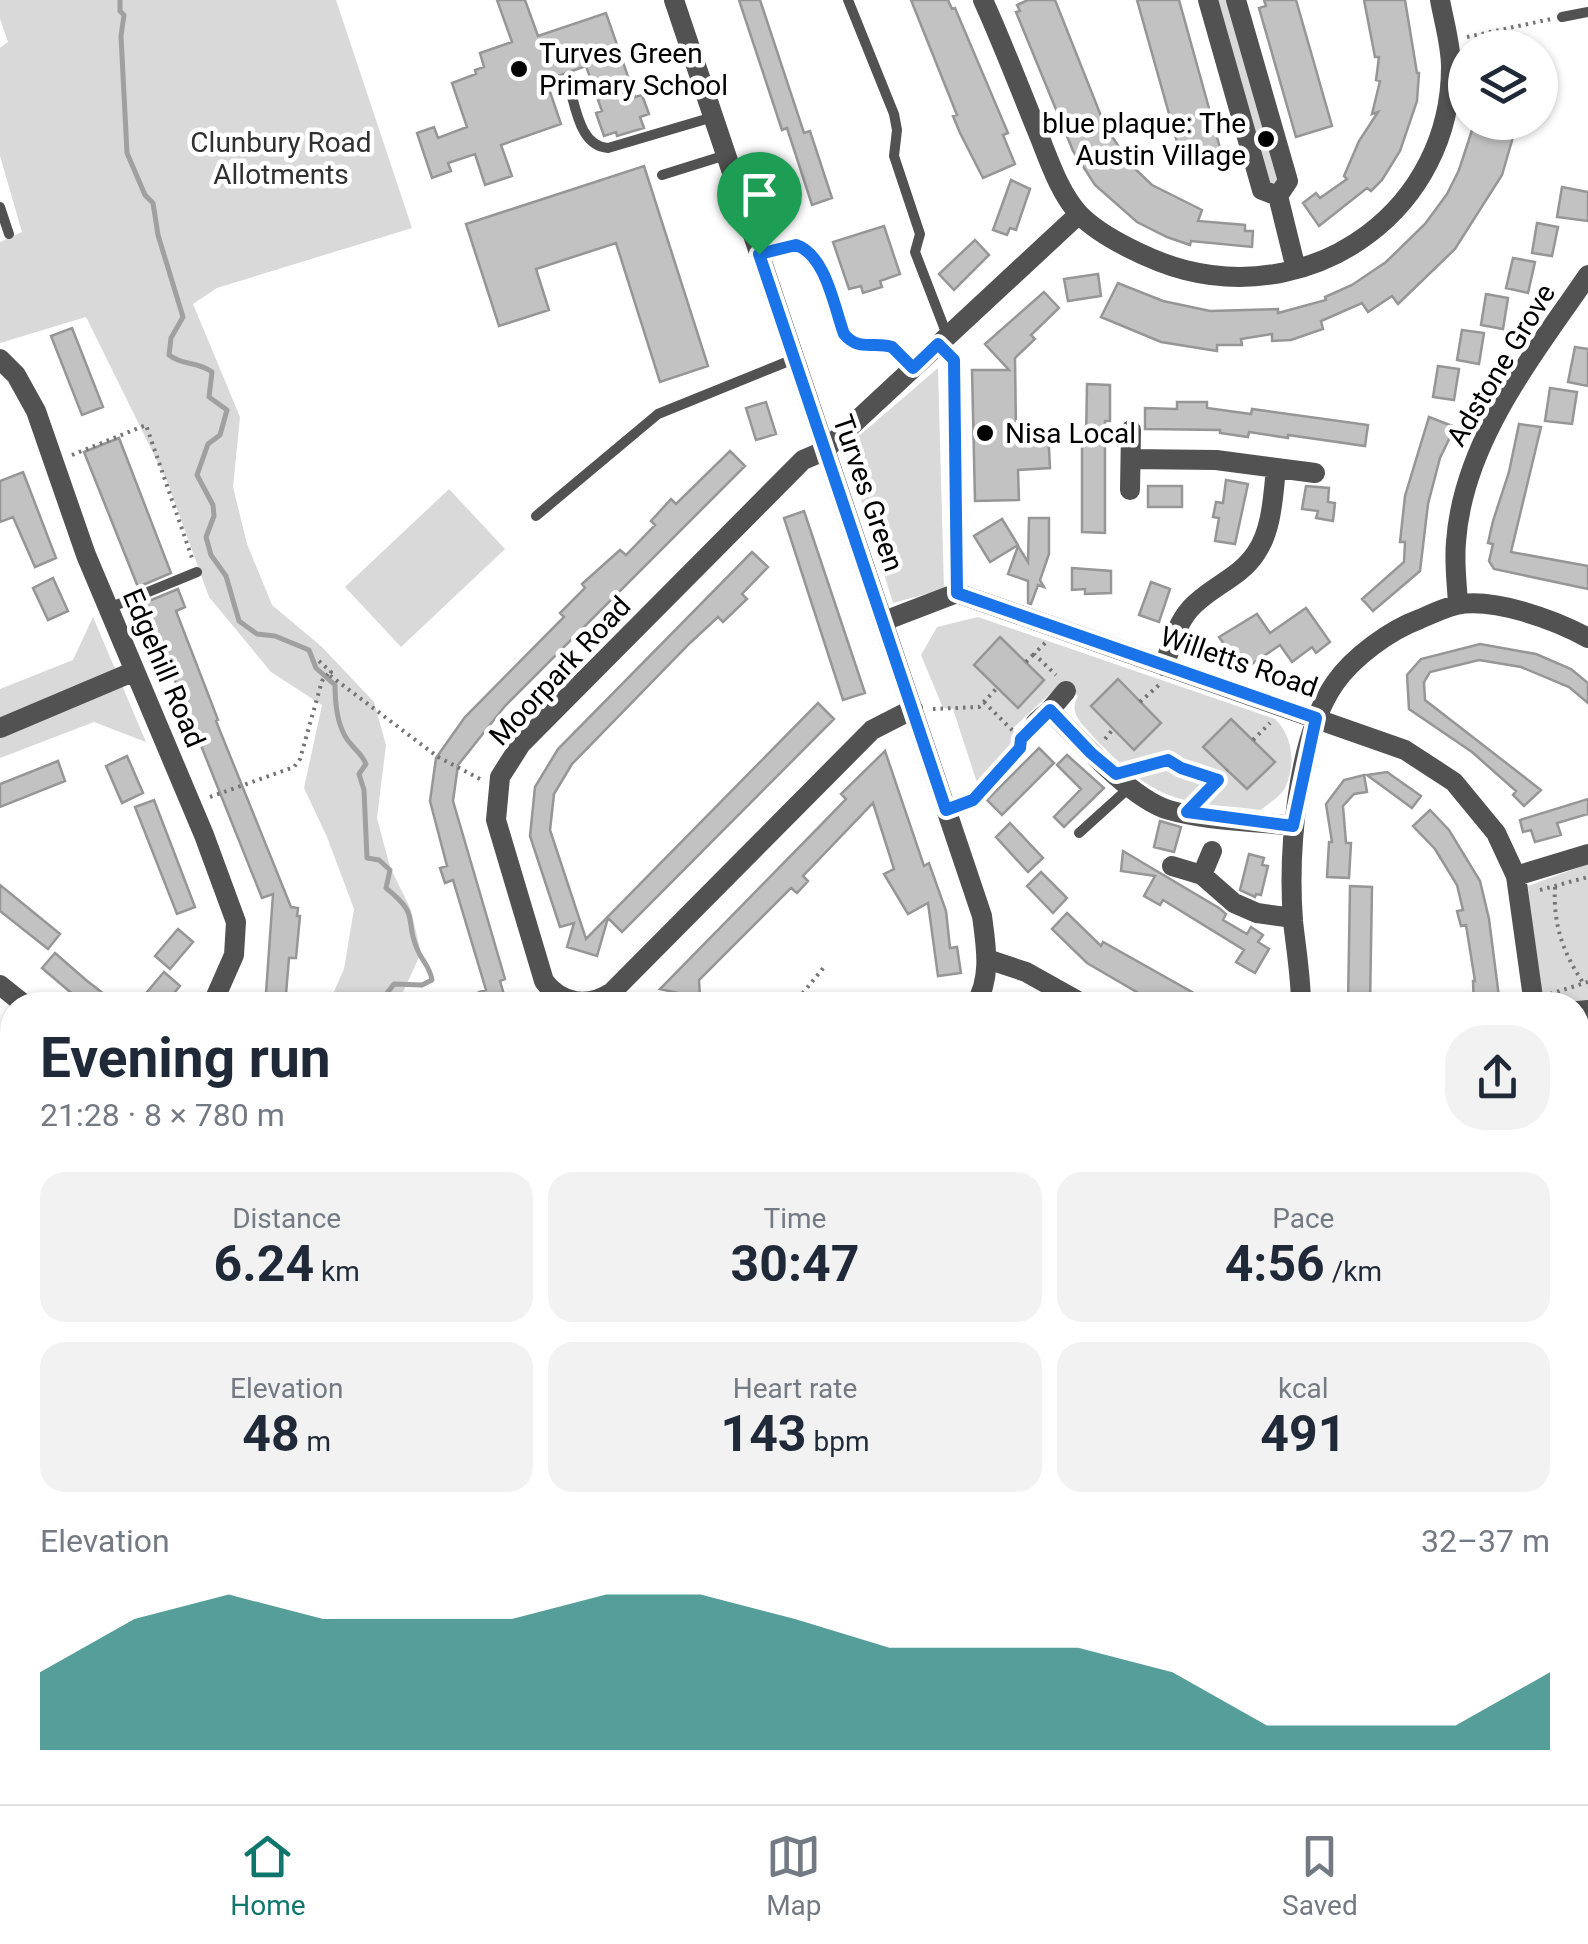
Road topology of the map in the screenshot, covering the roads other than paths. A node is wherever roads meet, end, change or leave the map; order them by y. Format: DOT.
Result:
graph roads {
  1 [pos="674,0"];
  2 [pos="848,0"];
  3 [pos="983,0"];
  4 [pos="1208,0"];
  5 [pos="1236,0"];
  6 [pos="1440,0"];
  7 [pos="1588,12"];
  8 [pos="1562,17"];
  9 [pos="568,86"];
  10 [pos="713,116"];
  11 [pos="726,154"];
  12 [pos="662,174"];
  13 [pos="1278,196"];
  14 [pos="0,207"];
  15 [pos="1079,214"];
  16 [pos="9,234"];
  17 [pos="759,254"];
  18 [pos="1296,270"];
  19 [pos="1588,274"];
  20 [pos="943,339"];
  21 [pos="0,359"];
  22 [pos="794,359"];
  23 [pos="913,368"];
  24 [pos="1131,430"];
  25 [pos="824,452"];
  26 [pos="1131,459"];
  27 [pos="1276,469"];
  28 [pos="1314,473"];
  29 [pos="1130,490"];
  30 [pos="536,516"];
  31 [pos="197,572"];
  32 [pos="957,593"];
  33 [pos="1458,604"];
  34 [pos="109,608"];
  35 [pos="884,621"];
  36 [pos="1588,638"];
  37 [pos="1164,666"];
  38 [pos="135,671"];
  39 [pos="1066,692"];
  40 [pos="913,709"];
  41 [pos="1316,718"];
  42 [pos="0,728"];
  43 [pos="1124,780"];
  44 [pos="1293,826"];
  45 [pos="1078,834"];
  46 [pos="1212,851"];
  47 [pos="1588,854"];
  48 [pos="1172,866"];
  49 [pos="1202,876"];
  50 [pos="1518,885"];
  51 [pos="1293,918"];
  52 [pos="988,959"];
  53 [pos="218,992"];
  54 [pos="555,992"];
  55 [pos="612,992"];
  56 [pos="982,992"];
  57 [pos="1062,992"];
  58 [pos="1301,992"];
  59 [pos="1533,992"];
  1 -- 10 [label="street, Turves Green"];
  2 -- 20 [label="lane"];
  3 -- 15 [label="street"];
  4 -- 13 [label="street"];
  5 -- 13 [label="street"];
  6 -- 18 [label="street"];
  7 -- 8 [label="lane"];
  9 -- 10 [label="lane"];
  10 -- 11 [label="street, Turves Green"];
  11 -- 12 [label="lane"];
  11 -- 17 [label="street, Turves Green"];
  13 -- 18 [label="street"];
  14 -- 16 [label="lane"];
  15 -- 18 [label="street"];
  15 -- 20 [label="street, Moorpark Road"];
  17 -- 22 [label="street, Turves Green"];
  17 -- 23 [label="lane"];
  19 -- 33 [label="street, Adstone Grove"];
  20 -- 23 [label="street, Moorpark Road"];
  20 -- 32 [label="lane"];
  21 -- 34 [label="street, Edgehill Road"];
  22 -- 25 [label="street, Turves Green"];
  22 -- 30 [label="lane"];
  23 -- 25 [label="street, Moorpark Road"];
  24 -- 26 [label="street"];
  25 -- 35 [label="street, Turves Green"];
  25 -- 54 [label="street, Moorpark Road"];
  26 -- 27 [label="street"];
  26 -- 29 [label="street"];
  27 -- 28 [label="street"];
  27 -- 37 [label="street"];
  31 -- 34 [label="lane"];
  32 -- 35 [label="street"];
  32 -- 37 [label="street, Willetts Road"];
  33 -- 36 [label="street"];
  33 -- 41 [label="street"];
  34 -- 38 [label="street, Edgehill Road"];
  35 -- 40 [label="street, Turves Green"];
  37 -- 41 [label="street, Willetts Road"];
  38 -- 42 [label="street"];
  38 -- 53 [label="street, Edgehill Road"];
  39 -- 43 [label="street"];
  40 -- 52 [label="street, Turves Green"];
  40 -- 55 [label="street, Moorpark Road"];
  41 -- 44 [label="street"];
  41 -- 50 [label="street, Willetts Road"];
  43 -- 44 [label="street"];
  43 -- 45 [label="lane"];
  44 -- 51 [label="street"];
  46 -- 49 [label="street"];
  47 -- 50 [label="street"];
  48 -- 49 [label="street"];
  49 -- 51 [label="street"];
  50 -- 59 [label="street, Willetts Road"];
  51 -- 58 [label="street"];
  52 -- 56 [label="street, Turves Green"];
  52 -- 57 [label="street"];
}
